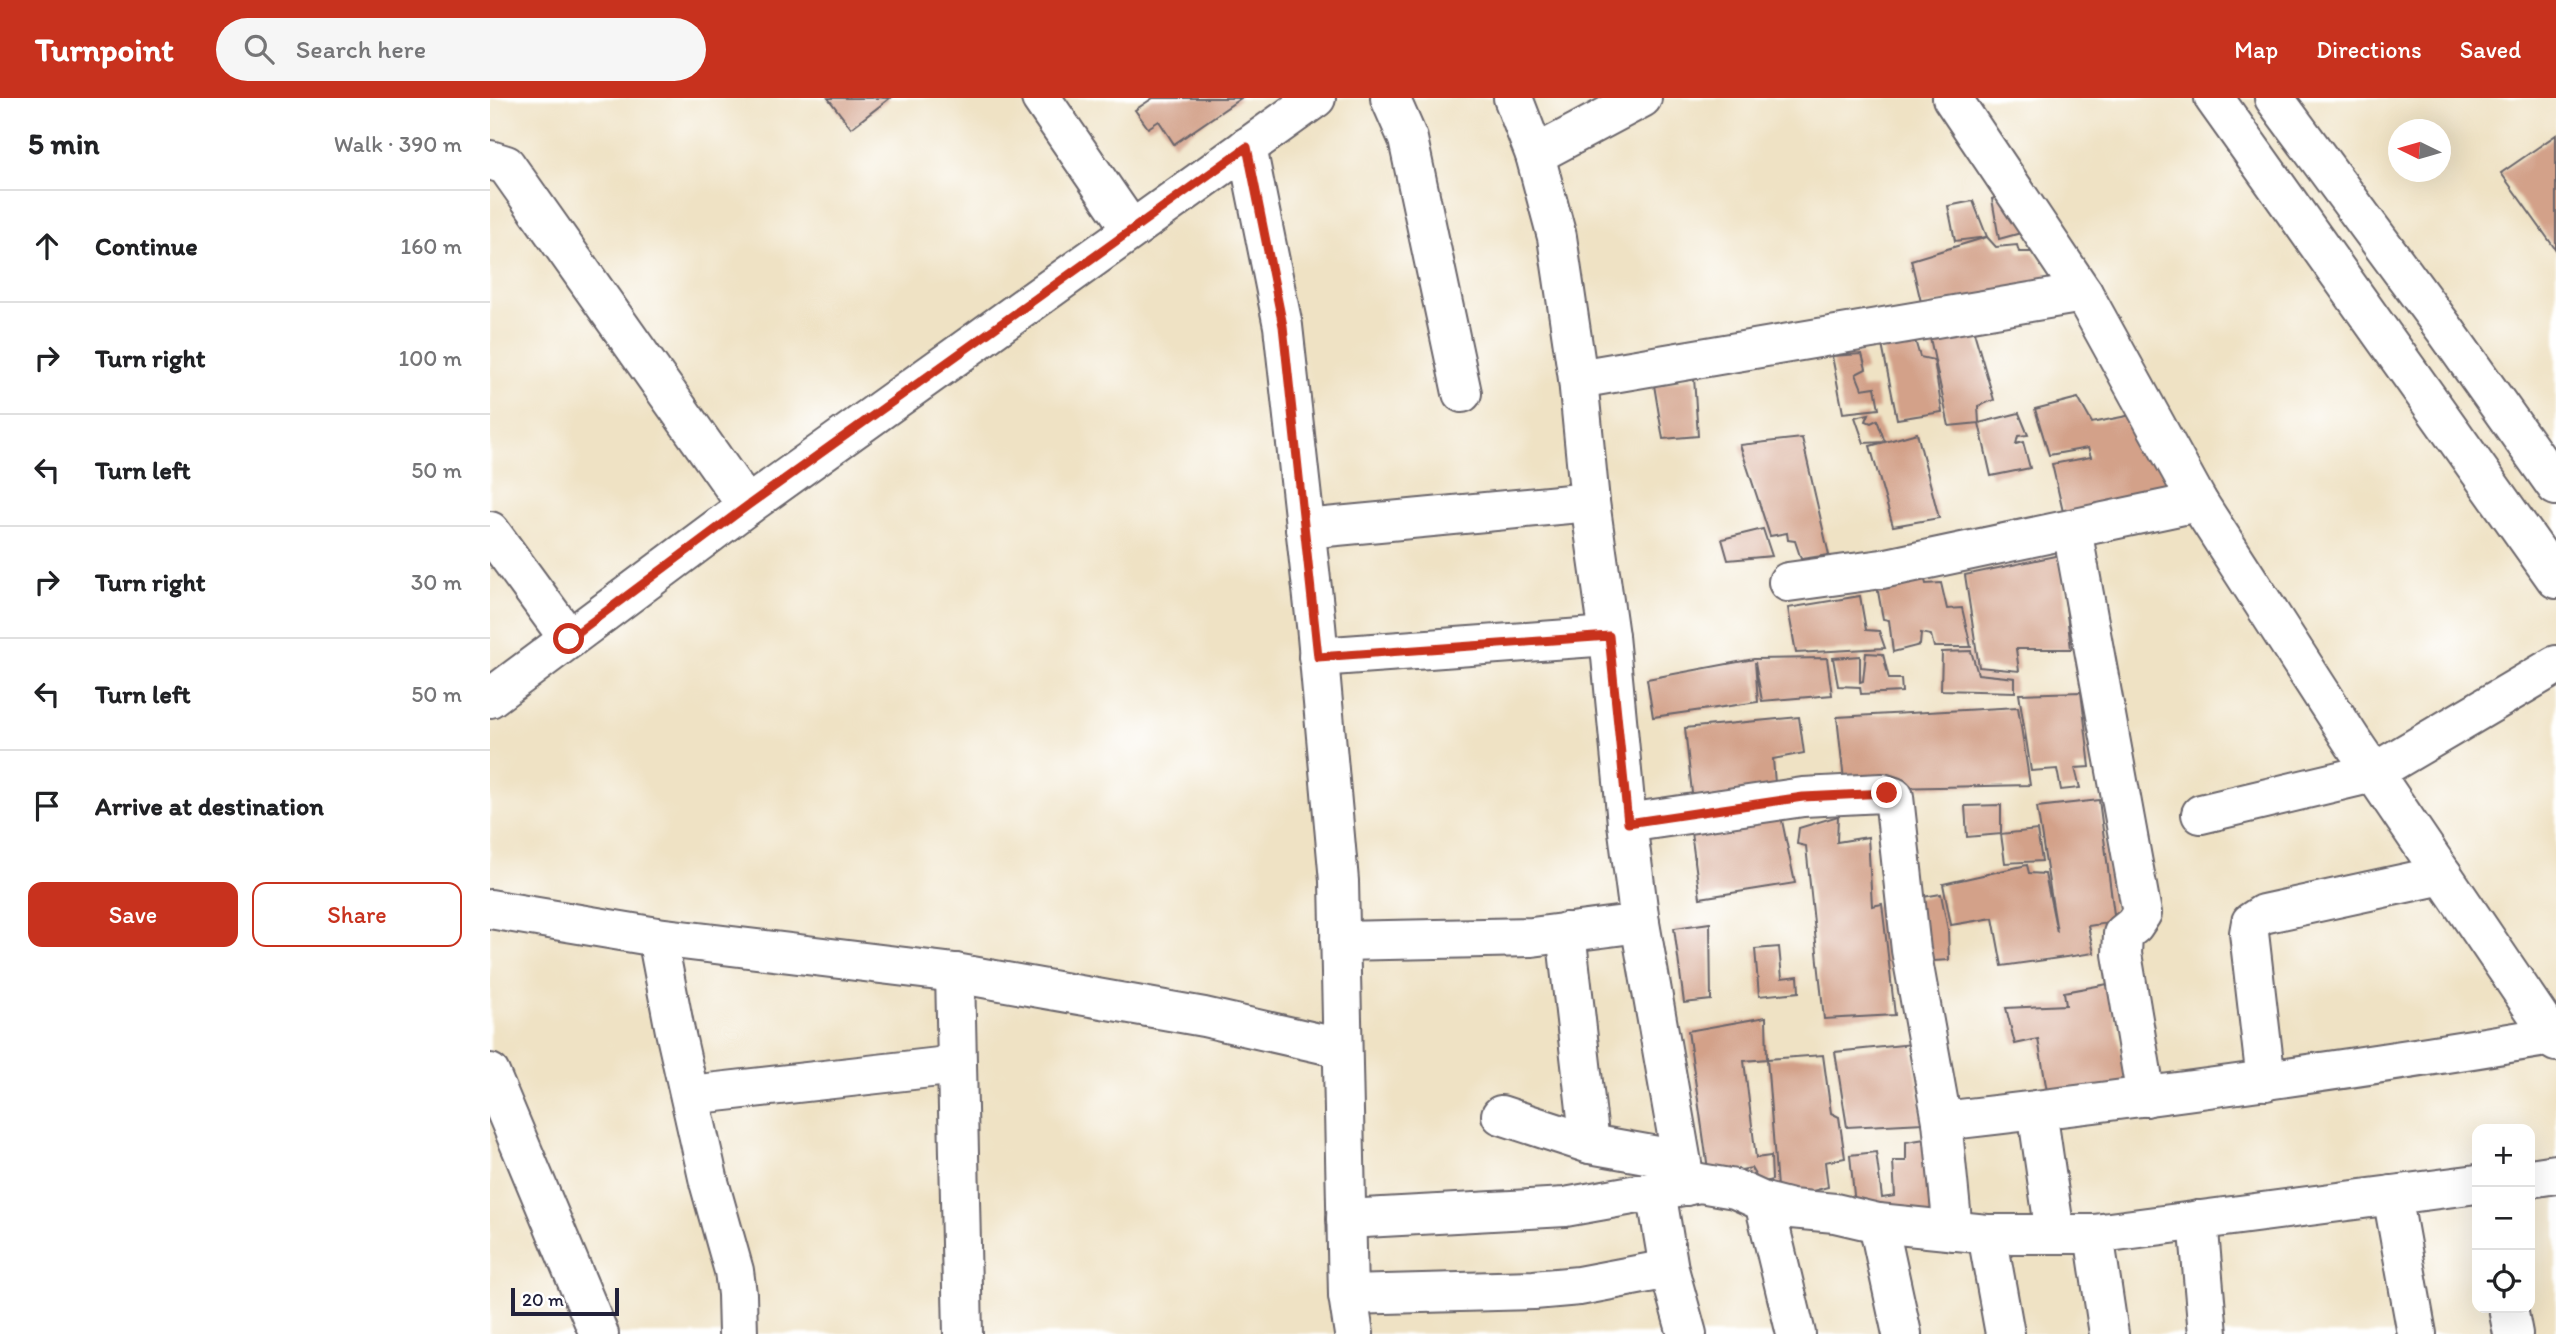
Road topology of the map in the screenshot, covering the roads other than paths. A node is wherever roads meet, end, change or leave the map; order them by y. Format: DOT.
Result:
graph roads {
  1 [pos="1041,98"];
  2 [pos="1316,98"];
  3 [pos="1390,98"];
  4 [pos="1513,98"];
  5 [pos="1642,98"];
  6 [pos="1952,98"];
  7 [pos="2214,98"];
  8 [pos="2274,98"];
  9 [pos="1247,147"];
  10 [pos="1535,155"];
  11 [pos="490,160"];
  12 [pos="1131,229"];
  13 [pos="2083,293"];
  14 [pos="1578,379"];
  15 [pos="1462,393"];
  16 [pos="2556,486"];
  17 [pos="1590,502"];
  18 [pos="2198,502"];
  19 [pos="747,506"];
  20 [pos="1305,529"];
  21 [pos="2072,529"];
  22 [pos="490,531"];
  23 [pos="2556,579"];
  24 [pos="1788,582"];
  25 [pos="1609,636"];
  26 [pos="569,639"];
  27 [pos="1318,657"];
  28 [pos="2556,664"];
  29 [pos="490,698"];
  30 [pos="2374,772"];
  31 [pos="2201,814"];
  32 [pos="1628,823"];
  33 [pos="2444,875"];
  34 [pos="490,909"];
  35 [pos="1640,923"];
  36 [pos="1566,932"];
  37 [pos="657,937"];
  38 [pos="1340,942"];
  39 [pos="955,973"];
  40 [pos="2554,1039"];
  41 [pos="1341,1048"];
  42 [pos="957,1065"];
  43 [pos="490,1073"];
  44 [pos="2266,1081"];
  45 [pos="690,1095"];
  46 [pos="2146,1097"];
  47 [pos="2038,1110"];
  48 [pos="1501,1115"];
  49 [pos="1942,1121"];
  50 [pos="1590,1144"];
  51 [pos="2556,1174"];
  52 [pos="2535,1177"];
  53 [pos="1674,1179"];
  54 [pos="2472,1185"];
  55 [pos="2392,1195"];
  56 [pos="1764,1202"];
  57 [pos="1346,1219"];
  58 [pos="2199,1220"];
  59 [pos="1878,1223"];
  60 [pos="1970,1233"];
  61 [pos="2055,1234"];
  62 [pos="2094,1234"];
  63 [pos="1669,1269"];
  64 [pos="1348,1295"];
  65 [pos="2509,1313"];
  66 [pos="599,1334"];
  67 [pos="738,1334"];
  68 [pos="963,1334"];
  69 [pos="1354,1334"];
  70 [pos="1687,1334"];
  71 [pos="1796,1334"];
  72 [pos="1902,1334"];
  73 [pos="2005,1334"];
  74 [pos="2109,1334"];
  75 [pos="2208,1334"];
  76 [pos="2417,1334"];
  77 [pos="2513,1334"];
  1 -- 12 [label="street"];
  2 -- 9 [label="street"];
  3 -- 15 [label="street"];
  4 -- 10 [label="street"];
  5 -- 10 [label="street"];
  6 -- 13 [label="street"];
  7 -- 23 [label="street"];
  8 -- 16 [label="street"];
  9 -- 12 [label="street"];
  9 -- 20 [label="street"];
  10 -- 14 [label="street"];
  11 -- 19 [label="street"];
  12 -- 19 [label="street"];
  13 -- 14 [label="street"];
  13 -- 18 [label="street"];
  14 -- 17 [label="street"];
  17 -- 20 [label="street"];
  17 -- 25 [label="street"];
  18 -- 21 [label="street"];
  18 -- 30 [label="street"];
  19 -- 26 [label="street"];
  20 -- 27 [label="street"];
  21 -- 24 [label="street"];
  21 -- 46 [label="street"];
  22 -- 26 [label="street"];
  25 -- 27 [label="street"];
  25 -- 32 [label="street"];
  26 -- 29 [label="street"];
  27 -- 38 [label="street"];
  28 -- 30 [label="street"];
  30 -- 31 [label="street"];
  30 -- 33 [label="street"];
  32 -- 35 [label="street"];
  32 -- 49 [label="street"];
  33 -- 40 [label="street"];
  33 -- 44 [label="street"];
  34 -- 37 [label="street"];
  35 -- 36 [label="street"];
  35 -- 53 [label="street"];
  36 -- 38 [label="street"];
  36 -- 50 [label="street"];
  37 -- 39 [label="street"];
  37 -- 45 [label="street"];
  38 -- 41 [label="street"];
  39 -- 41 [label="street"];
  39 -- 42 [label="street"];
  40 -- 44 [label="street"];
  41 -- 57 [label="street"];
  42 -- 45 [label="street"];
  42 -- 68 [label="street"];
  43 -- 66 [label="street"];
  44 -- 46 [label="street"];
  45 -- 67 [label="street"];
  46 -- 47 [label="street"];
  47 -- 49 [label="street"];
  47 -- 61 [label="street"];
  48 -- 50 [label="street"];
  49 -- 60 [label="street"];
  50 -- 53 [label="street"];
  51 -- 52 [label="street"];
  53 -- 56 [label="street"];
  53 -- 57 [label="street"];
  53 -- 63 [label="street"];
  54 -- 55 [label="street"];
  55 -- 58 [label="street"];
  55 -- 76 [label="street"];
  56 -- 59 [label="street"];
  56 -- 71 [label="street"];
  57 -- 64 [label="street"];
  58 -- 62 [label="street"];
  58 -- 75 [label="street"];
  59 -- 60 [label="street"];
  59 -- 72 [label="street"];
  60 -- 61 [label="street"];
  60 -- 73 [label="street"];
  61 -- 62 [label="street"];
  62 -- 74 [label="street"];
  63 -- 64 [label="street"];
  63 -- 70 [label="street"];
  64 -- 69 [label="street"];
  65 -- 77 [label="street"];
}
